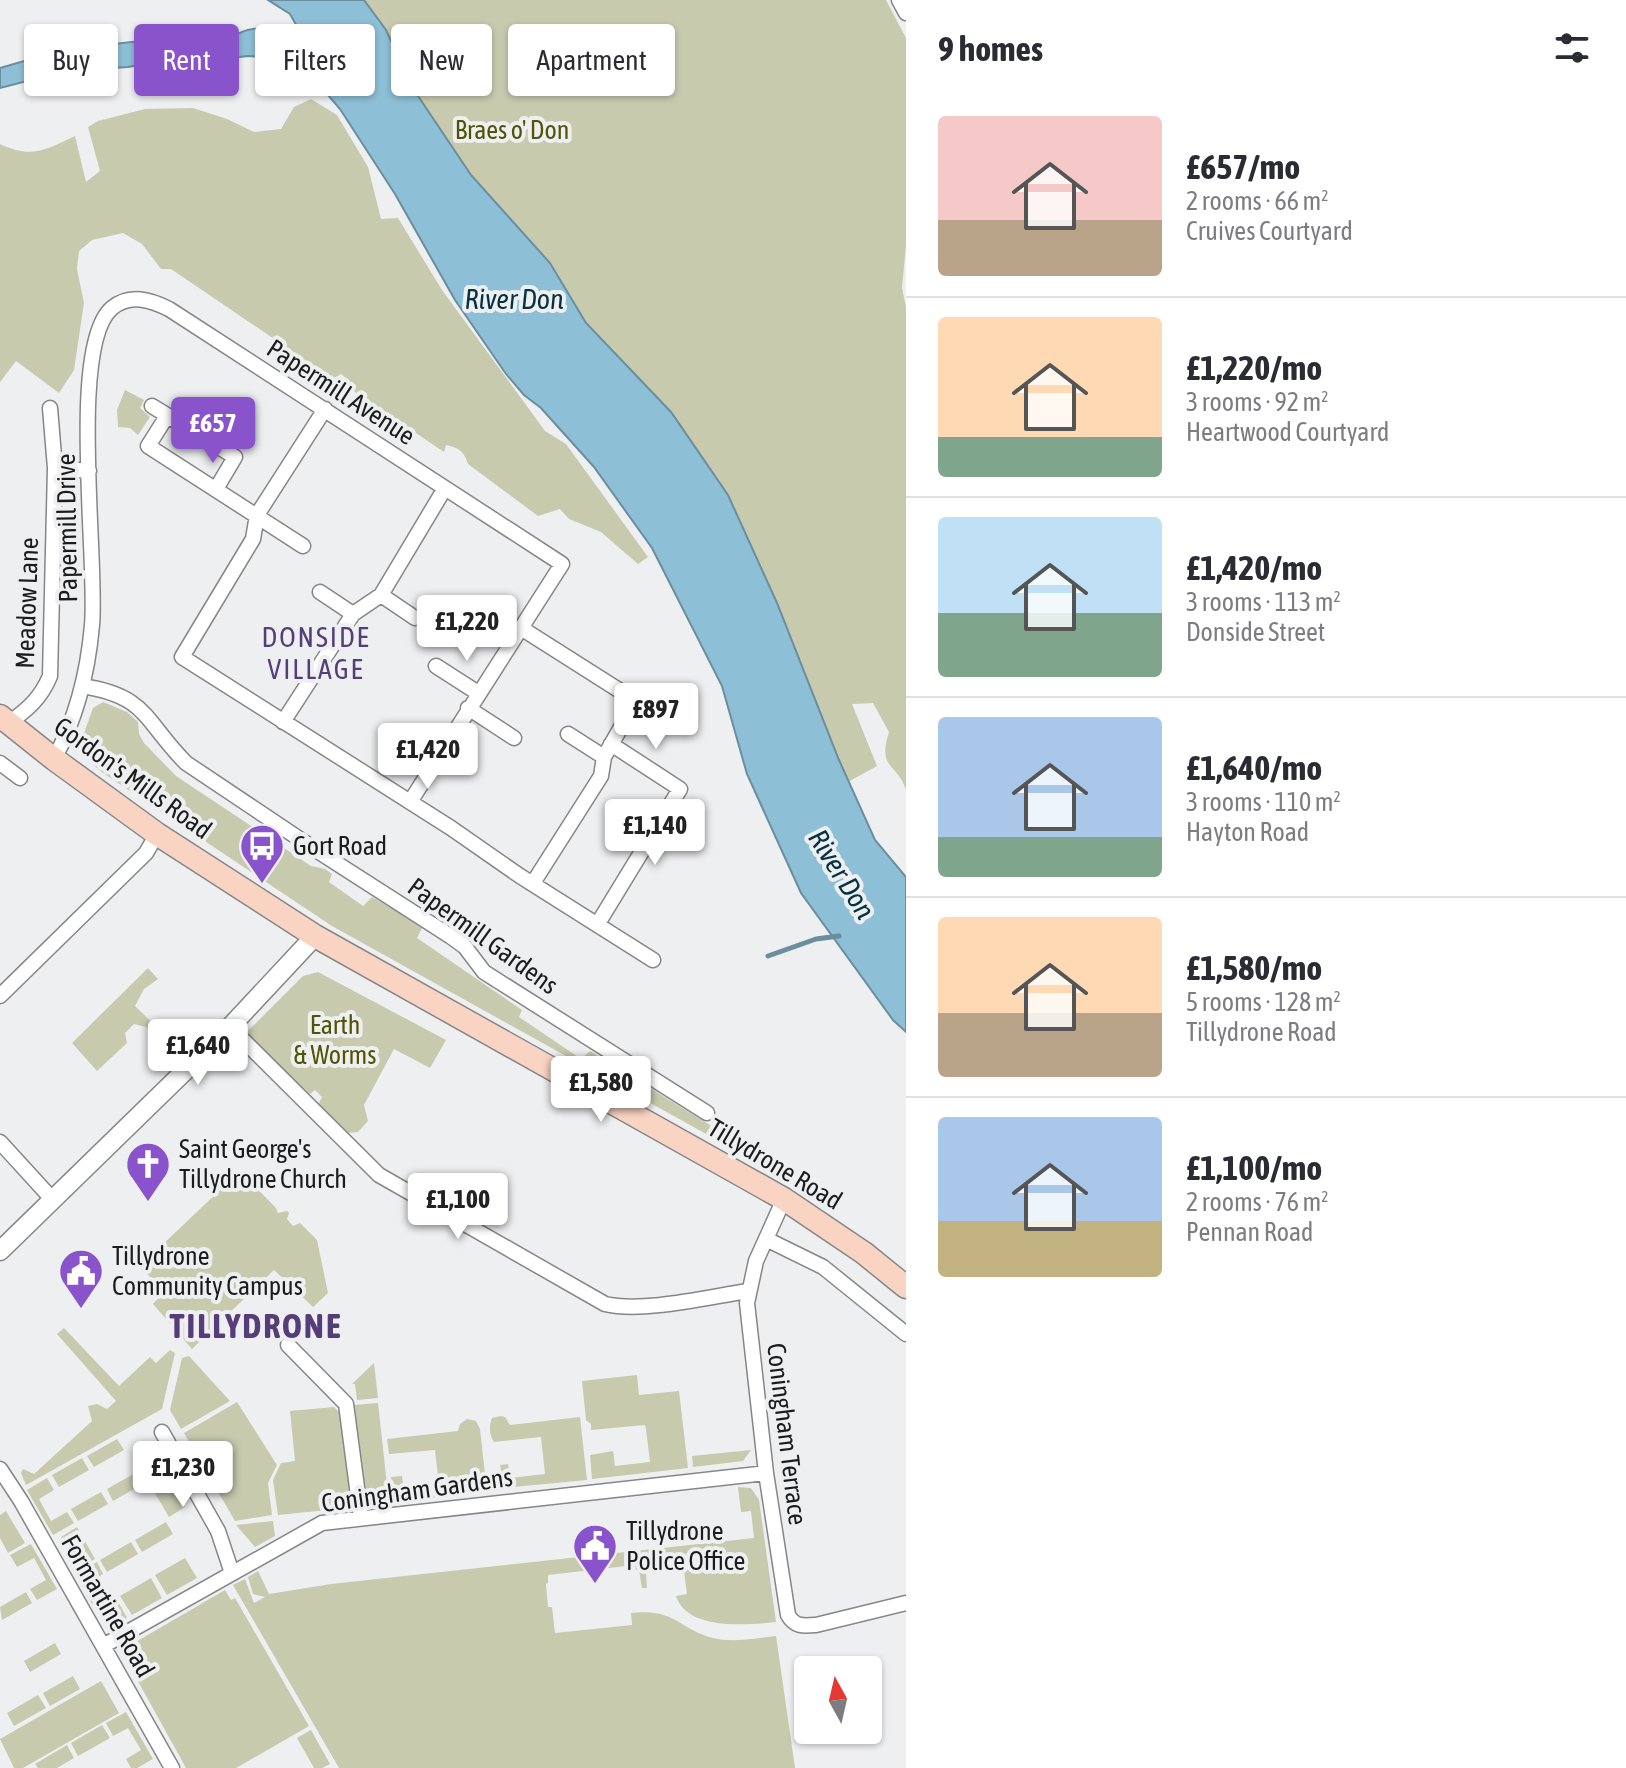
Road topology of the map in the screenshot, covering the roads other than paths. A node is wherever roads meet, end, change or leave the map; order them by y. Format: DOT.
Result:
graph roads {
  1 [pos="899,0"];
  2 [pos="906,13"];
  3 [pos="123,302"];
  4 [pos="152,406"];
  5 [pos="50,408"];
  6 [pos="325,409"];
  7 [pos="167,416"];
  8 [pos="55,468"];
  9 [pos="89,471"];
  10 [pos="445,488"];
  11 [pos="216,489"];
  12 [pos="257,515"];
  13 [pos="303,546"];
  14 [pos="320,592"];
  15 [pos="381,595"];
  16 [pos="353,614"];
  17 [pos="415,618"];
  18 [pos="521,628"];
  19 [pos="436,666"];
  20 [pos="82,686"];
  21 [pos="478,693"];
  22 [pos="468,708"];
  23 [pos="4,719"];
  24 [pos="283,722"];
  25 [pos="568,734"];
  26 [pos="514,738"];
  27 [pos="608,750"];
  28 [pos="54,759"];
  29 [pos="1,764"];
  30 [pos="20,778"];
  31 [pos="410,802"];
  32 [pos="157,834"];
  33 [pos="533,883"];
  34 [pos="597,925"];
  35 [pos="315,936"];
  36 [pos="653,960"];
  37 [pos="0,996"];
  38 [pos="230,1027"];
  39 [pos="707,1113"];
  40 [pos="0,1142"];
  41 [pos="784,1199"];
  42 [pos="53,1200"];
  43 [pos="766,1239"];
  44 [pos="0,1251"];
  45 [pos="906,1287"];
  46 [pos="748,1291"];
  47 [pos="906,1334"];
  48 [pos="288,1345"];
  49 [pos="162,1432"];
  50 [pos="0,1469"];
  51 [pos="766,1473"];
  52 [pos="361,1518"];
  53 [pos="232,1573"];
  54 [pos="906,1603"];
  55 [pos="103,1646"];
  56 [pos="172,1768"];
  1 -- 2 [label="street"];
  3 -- 6 [label="street, Papermill Avenue"];
  3 -- 9 [label="street, Papermill Drive"];
  4 -- 7 [label="street"];
  5 -- 8 [label="street, Meadow Lane"];
  6 -- 10 [label="street, Papermill Avenue"];
  6 -- 12 [label="street"];
  7 -- 11 [label="street"];
  7 -- 11 [label="street"];
  8 -- 9 [label="street"];
  8 -- 23 [label="street, Meadow Lane"];
  9 -- 20 [label="street, Papermill Drive"];
  10 -- 15 [label="street"];
  10 -- 18 [label="street, Papermill Avenue"];
  11 -- 12 [label="street"];
  12 -- 13 [label="street"];
  12 -- 24 [label="street"];
  14 -- 16 [label="street"];
  15 -- 16 [label="street"];
  15 -- 17 [label="street"];
  16 -- 24 [label="street"];
  18 -- 21 [label="street"];
  18 -- 27 [label="street"];
  19 -- 21 [label="street"];
  20 -- 28 [label="street, Papermill Drive"];
  20 -- 39 [label="street, Papermill Gardens"];
  21 -- 22 [label="street"];
  22 -- 26 [label="street"];
  22 -- 31 [label="street"];
  23 -- 28 [label="main road, Gordon's Mills Road"];
  24 -- 31 [label="street"];
  25 -- 27 [label="street"];
  27 -- 33 [label="street"];
  27 -- 34 [label="street"];
  28 -- 32 [label="main road, Gordon's Mills Road"];
  29 -- 30 [label="street"];
  31 -- 33 [label="street"];
  32 -- 35 [label="main road, Gordon's Mills Road"];
  32 -- 37 [label="street"];
  33 -- 34 [label="street"];
  34 -- 36 [label="street"];
  35 -- 38 [label="street"];
  35 -- 41 [label="main road, Tillydrone Road"];
  38 -- 42 [label="street"];
  38 -- 46 [label="street"];
  40 -- 42 [label="street"];
  41 -- 43 [label="street, Coningham Terrace"];
  41 -- 45 [label="main road, Tillydrone Road"];
  42 -- 44 [label="street"];
  43 -- 46 [label="street, Coningham Terrace"];
  43 -- 47 [label="street"];
  46 -- 51 [label="street, Coningham Terrace"];
  48 -- 52 [label="street"];
  49 -- 53 [label="street"];
  50 -- 55 [label="street, Formartine Road"];
  51 -- 52 [label="street, Coningham Gardens"];
  51 -- 54 [label="street, Coningham Terrace"];
  52 -- 53 [label="street, Coningham Gardens"];
  53 -- 55 [label="street, Coningham Gardens"];
  55 -- 56 [label="street, Formartine Road"];
}
